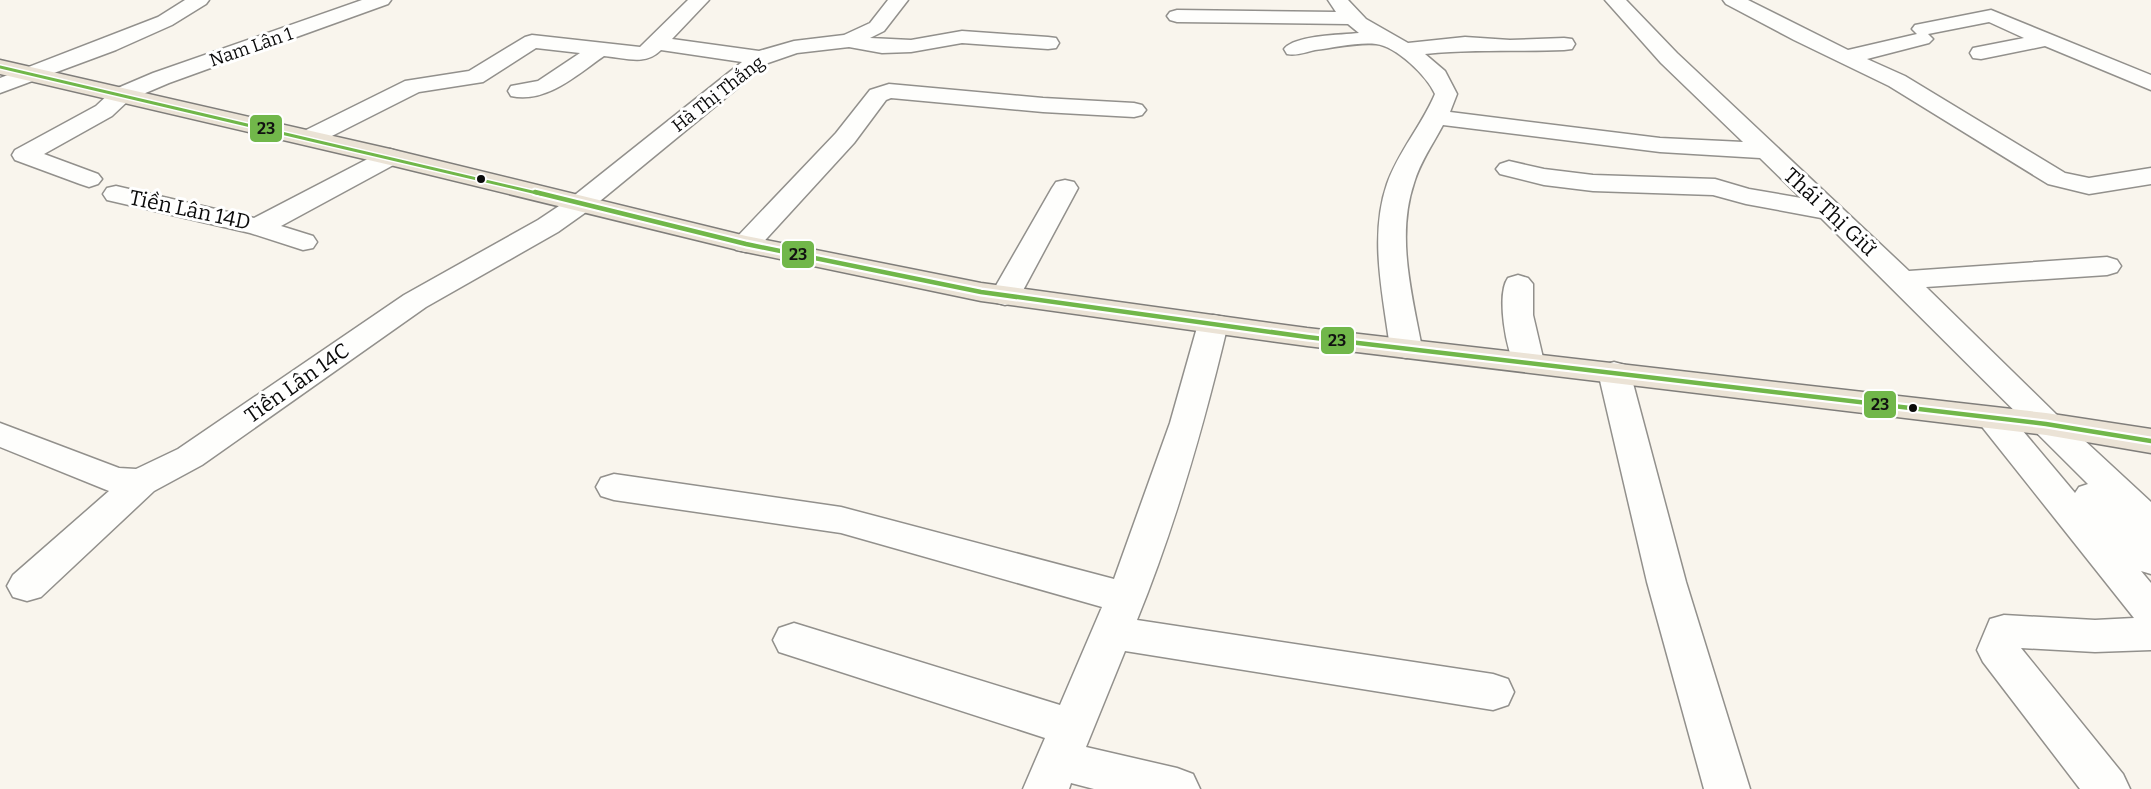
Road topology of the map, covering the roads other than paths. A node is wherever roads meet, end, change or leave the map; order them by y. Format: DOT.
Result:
graph roads {
  1 [pos="199,0"];
  2 [pos="381,0"];
  3 [pos="699,0"];
  4 [pos="898,0"];
  5 [pos="1615,0"];
  6 [pos="1733,0"];
  7 [pos="1969,6"];
  8 [pos="1262,8"];
  9 [pos="1344,9"];
  10 [pos="1178,16"];
  11 [pos="1991,16"];
  12 [pos="1379,37"];
  13 [pos="2048,39"];
  14 [pos="849,41"];
  15 [pos="658,42"];
  16 [pos="1048,43"];
  17 [pos="1564,44"];
  18 [pos="600,49"];
  19 [pos="1295,49"];
  20 [pos="1405,50"];
  21 [pos="1981,53"];
  22 [pos="1846,57"];
  23 [pos="760,58"];
  24 [pos="0,67"];
  25 [pos="32,75"];
  26 [pos="2151,83"];
  27 [pos="0,86"];
  28 [pos="519,91"];
  29 [pos="121,95"];
  30 [pos="1134,110"];
  31 [pos="1437,117"];
  32 [pos="309,138"];
  33 [pos="1766,151"];
  34 [pos="390,157"];
  35 [pos="1509,169"];
  36 [pos="2151,176"];
  37 [pos="88,179"];
  38 [pos="1065,188"];
  39 [pos="116,194"];
  40 [pos="580,204"];
  41 [pos="1829,211"];
  42 [pos="258,227"];
  43 [pos="303,242"];
  44 [pos="746,244"];
  45 [pos="2107,266"];
  46 [pos="1902,280"];
  47 [pos="1518,284"];
  48 [pos="1005,296"];
  49 [pos="1213,324"];
  50 [pos="1406,348"];
  51 [pos="1528,362"];
  52 [pos="1614,372"];
  53 [pos="1995,420"];
  54 [pos="0,435"];
  55 [pos="2049,438"];
  56 [pos="2151,441"];
  57 [pos="141,482"];
  58 [pos="614,487"];
  59 [pos="2151,524"];
  60 [pos="2151,560"];
  61 [pos="27,586"];
  62 [pos="1119,616"];
  63 [pos="2150,629"];
  64 [pos="794,640"];
  65 [pos="1492,692"];
  66 [pos="1059,759"];
  67 [pos="1177,789"];
  68 [pos="1727,789"];
  69 [pos="2107,789"];
  1 -- 25 [label="street"];
  2 -- 29 [label="street, Nam Lân 1"];
  3 -- 15 [label="street"];
  4 -- 14 [label="street, Hà Thị Thắng"];
  5 -- 33 [label="street, Thái Thị Giữ"];
  6 -- 22 [label="street"];
  7 -- 11 [label="street"];
  8 -- 9 [label="street"];
  8 -- 10 [label="street"];
  9 -- 12 [label="street"];
  11 -- 13 [label="street"];
  11 -- 22 [label="street"];
  12 -- 19 [label="street"];
  12 -- 20 [label="street"];
  13 -- 21 [label="street"];
  13 -- 26 [label="street"];
  14 -- 16 [label="street"];
  14 -- 23 [label="street, Hà Thị Thắng"];
  15 -- 18 [label="street"];
  15 -- 23 [label="street"];
  17 -- 20 [label="street"];
  18 -- 28 [label="street"];
  18 -- 32 [label="street"];
  20 -- 31 [label="street"];
  22 -- 36 [label="street"];
  23 -- 40 [label="street, Hà Thị Thắng"];
  24 -- 25 [label="main road"];
  25 -- 27 [label="street"];
  25 -- 29 [label="main road"];
  29 -- 32 [label="main road"];
  29 -- 37 [label="street"];
  30 -- 44 [label="street"];
  31 -- 33 [label="street"];
  31 -- 50 [label="street"];
  32 -- 34 [label="main road"];
  33 -- 41 [label="street, Thái Thị Giữ"];
  34 -- 40 [label="main road"];
  34 -- 42 [label="street, Tiền Lân 14D"];
  35 -- 41 [label="street"];
  38 -- 48 [label="street"];
  39 -- 42 [label="street, Tiền Lân 14D"];
  40 -- 44 [label="main road"];
  40 -- 57 [label="street, Tiền Lân 14C"];
  41 -- 46 [label="street, Thái Thị Giữ"];
  42 -- 43 [label="street"];
  44 -- 48 [label="main road"];
  45 -- 46 [label="street"];
  46 -- 55 [label="street, Thái Thị Giữ"];
  47 -- 51 [label="street"];
  48 -- 49 [label="main road"];
  49 -- 50 [label="main road"];
  49 -- 62 [label="street"];
  50 -- 51 [label="main road"];
  51 -- 52 [label="main road"];
  52 -- 53 [label="main road"];
  52 -- 68 [label="street"];
  53 -- 55 [label="main road"];
  53 -- 63 [label="street"];
  54 -- 57 [label="street"];
  55 -- 56 [label="main road"];
  55 -- 59 [label="street"];
  55 -- 60 [label="street"];
  57 -- 61 [label="street, Tiền Lân 14C"];
  58 -- 62 [label="street"];
  62 -- 65 [label="street"];
  62 -- 66 [label="street"];
  63 -- 69 [label="street"];
  64 -- 66 [label="street"];
  66 -- 67 [label="street"];
}
